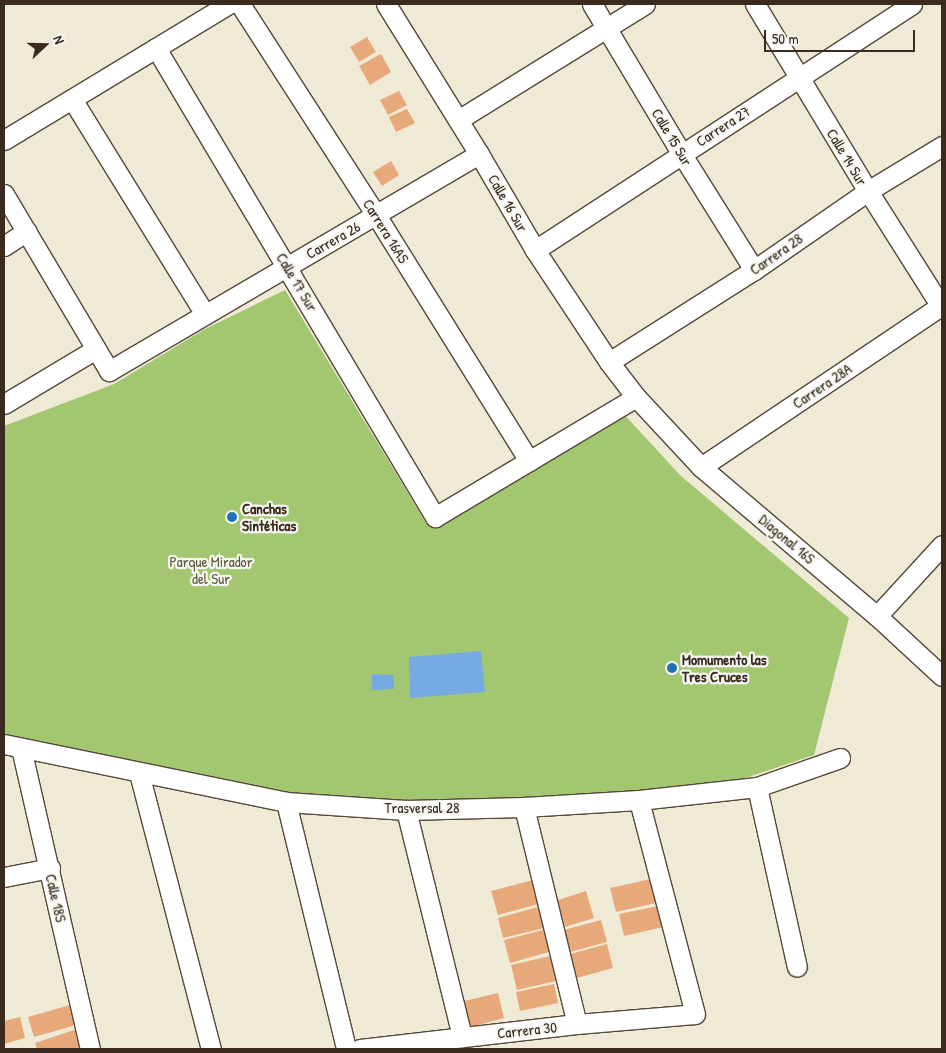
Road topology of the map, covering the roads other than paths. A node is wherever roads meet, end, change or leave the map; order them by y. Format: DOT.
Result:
graph roads {
  1 [pos="229,4"];
  2 [pos="240,4"];
  3 [pos="386,4"];
  4 [pos="592,4"];
  5 [pos="645,4"];
  6 [pos="754,4"];
  7 [pos="912,4"];
  8 [pos="605,28"];
  9 [pos="156,48"];
  10 [pos="800,77"];
  11 [pos="72,99"];
  12 [pos="458,120"];
  13 [pos="4,140"];
  14 [pos="942,146"];
  15 [pos="681,153"];
  16 [pos="479,154"];
  17 [pos="868,190"];
  18 [pos="4,194"];
  19 [pos="376,215"];
  20 [pos="27,231"];
  21 [pos="4,246"];
  22 [pos="535,250"];
  23 [pos="287,265"];
  24 [pos="754,270"];
  25 [pos="942,306"];
  26 [pos="204,313"];
  27 [pos="96,349"];
  28 [pos="609,362"];
  29 [pos="636,397"];
  30 [pos="4,404"];
  31 [pos="529,461"];
  32 [pos="702,467"];
  33 [pos="942,545"];
  34 [pos="877,616"];
  35 [pos="942,676"];
  36 [pos="12,746"];
  37 [pos="840,758"];
  38 [pos="139,773"];
  39 [pos="757,787"];
  40 [pos="639,800"];
  41 [pos="286,802"];
  42 [pos="524,807"];
  43 [pos="406,810"];
  44 [pos="50,868"];
  45 [pos="4,877"];
  46 [pos="796,967"];
  47 [pos="577,1024"];
  48 [pos="462,1037"];
  49 [pos="90,1049"];
  50 [pos="211,1049"];
  51 [pos="346,1049"];
  52 [pos="360,1049"];
  1 -- 9 [label="street"];
  2 -- 19 [label="street, Carrera 16AS"];
  3 -- 12 [label="street, Calle 16 Sur"];
  4 -- 8 [label="street, Calle 15 Sur"];
  5 -- 8 [label="street"];
  6 -- 10 [label="street, Calle 14 Sur"];
  7 -- 10 [label="street, Carrera 27"];
  8 -- 12 [label="street"];
  8 -- 15 [label="street, Calle 15 Sur"];
  9 -- 11 [label="street"];
  9 -- 23 [label="street, Calle 17 Sur"];
  10 -- 15 [label="street, Carrera 27"];
  10 -- 17 [label="street, Calle 14 Sur"];
  11 -- 13 [label="street"];
  11 -- 26 [label="street"];
  12 -- 16 [label="street, Calle 16 Sur"];
  14 -- 17 [label="street, Carrera 28"];
  15 -- 22 [label="street, Carrera 27"];
  15 -- 24 [label="street, Calle 15 Sur"];
  16 -- 19 [label="street, Carrera 26"];
  16 -- 22 [label="street, Calle 16 Sur"];
  17 -- 24 [label="street, Carrera 28"];
  17 -- 25 [label="street, Calle 14 Sur"];
  18 -- 20 [label="street"];
  19 -- 23 [label="street, Carrera 26"];
  19 -- 31 [label="street, Carrera 16AS"];
  20 -- 21 [label="street"];
  20 -- 27 [label="street"];
  22 -- 28 [label="street, Calle 16 Sur"];
  23 -- 26 [label="street, Carrera 26"];
  23 -- 31 [label="street, Calle 17 Sur"];
  24 -- 28 [label="street, Carrera 28"];
  25 -- 32 [label="street, Carrera 28A"];
  26 -- 27 [label="street, Carrera 26"];
  27 -- 30 [label="street"];
  28 -- 29 [label="street, Calle 16 Sur"];
  29 -- 31 [label="street"];
  29 -- 32 [label="street, Diagonal 16S"];
  32 -- 34 [label="street, Diagonal 16S"];
  33 -- 34 [label="street"];
  34 -- 35 [label="street, Diagonal 16S"];
  36 -- 38 [label="street, Trasversal 28"];
  36 -- 44 [label="street, Calle 18S"];
  37 -- 39 [label="street, Trasversal 28"];
  38 -- 41 [label="street, Trasversal 28"];
  38 -- 50 [label="street"];
  39 -- 40 [label="street, Trasversal 28"];
  39 -- 46 [label="street"];
  40 -- 42 [label="street, Trasversal 28"];
  40 -- 47 [label="street, Carrera 30"];
  41 -- 43 [label="street, Trasversal 28"];
  41 -- 51 [label="street"];
  42 -- 43 [label="street, Trasversal 28"];
  42 -- 47 [label="street"];
  43 -- 48 [label="street"];
  44 -- 45 [label="street"];
  44 -- 49 [label="street, Calle 18S"];
  47 -- 48 [label="street, Carrera 30"];
  48 -- 52 [label="street, Carrera 30"];
}
